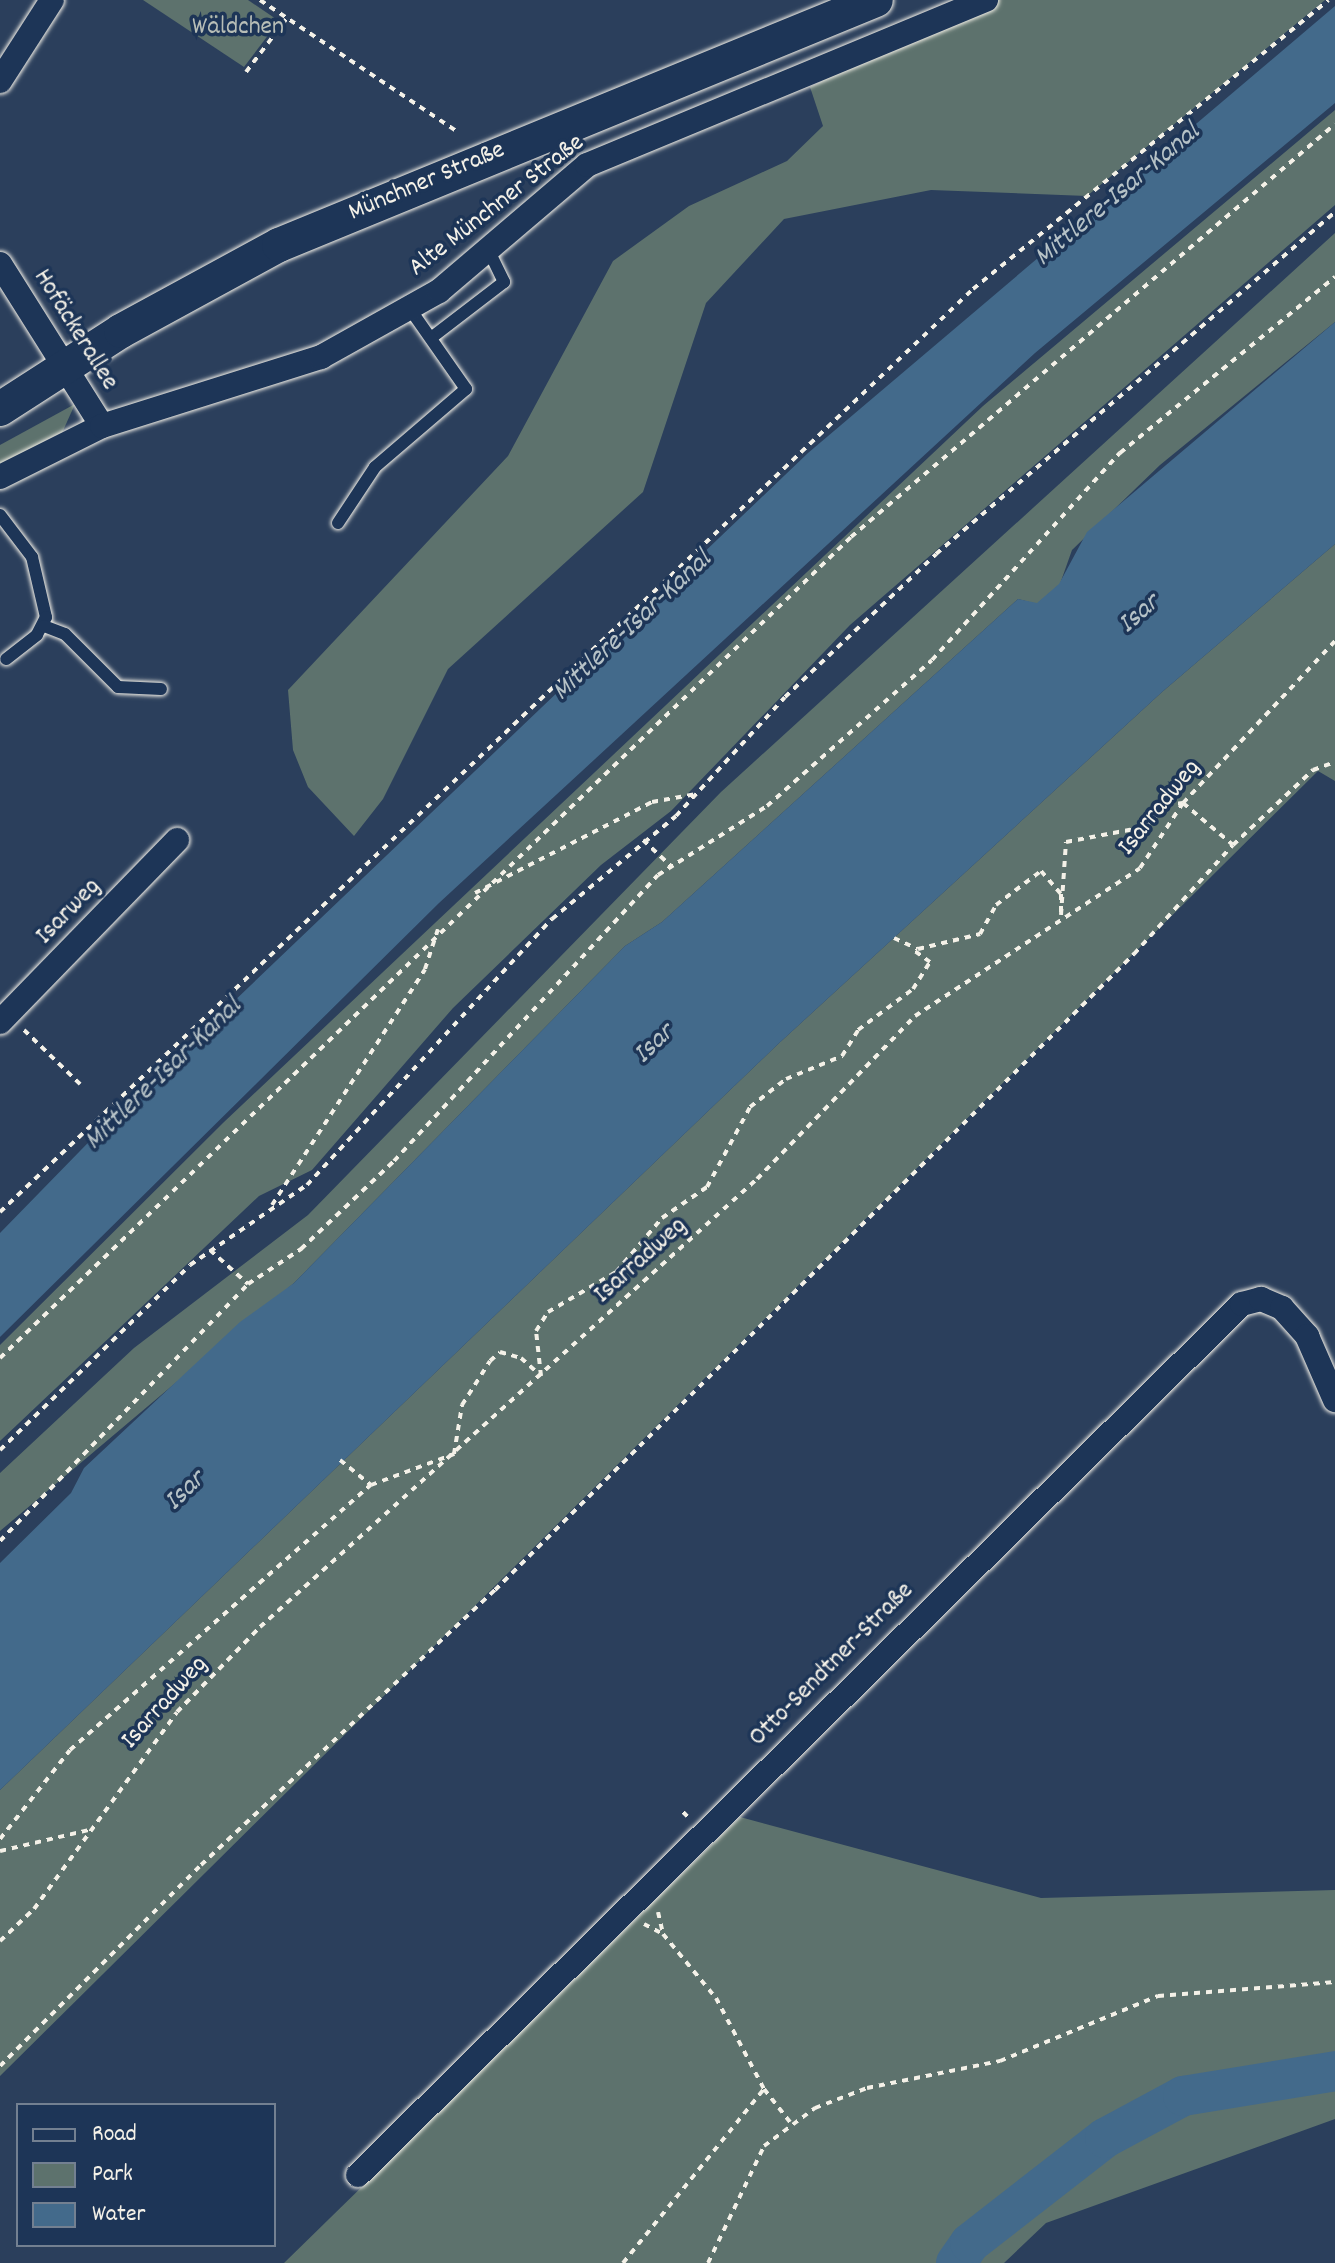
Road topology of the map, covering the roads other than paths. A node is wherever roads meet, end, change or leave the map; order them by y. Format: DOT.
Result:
graph roads {
  1 [pos="52,0"];
  2 [pos="876,0"];
  3 [pos="986,0"];
  4 [pos="0,81"];
  5 [pos="489,251"];
  6 [pos="0,264"];
  7 [pos="410,309"];
  8 [pos="431,338"];
  9 [pos="65,368"];
  10 [pos="0,409"];
  11 [pos="102,426"];
  12 [pos="0,477"];
  13 [pos="0,515"];
  14 [pos="338,523"];
  15 [pos="44,626"];
  16 [pos="6,659"];
  17 [pos="161,689"];
  18 [pos="177,840"];
  19 [pos="4,1018"];
  20 [pos="1335,1400"];
  21 [pos="358,2175"];
  1 -- 4 [label="street"];
  2 -- 9 [label="main road, Münchner Straße"];
  3 -- 5 [label="street, Alte Münchner Straße"];
  5 -- 7 [label="street, Alte Münchner Straße"];
  5 -- 8 [label="lane"];
  6 -- 9 [label="street, Hofäckerallee"];
  7 -- 8 [label="lane"];
  7 -- 11 [label="street, Alte Münchner Straße"];
  8 -- 14 [label="lane"];
  9 -- 10 [label="main road, Münchner Straße"];
  9 -- 11 [label="street, Hofäckerallee"];
  11 -- 12 [label="street, Alte Münchner Straße"];
  13 -- 15 [label="lane"];
  15 -- 16 [label="lane"];
  15 -- 17 [label="lane"];
  18 -- 19 [label="street, Isarweg"];
  20 -- 21 [label="street, Otto-Sendtner-Straße"];
}
